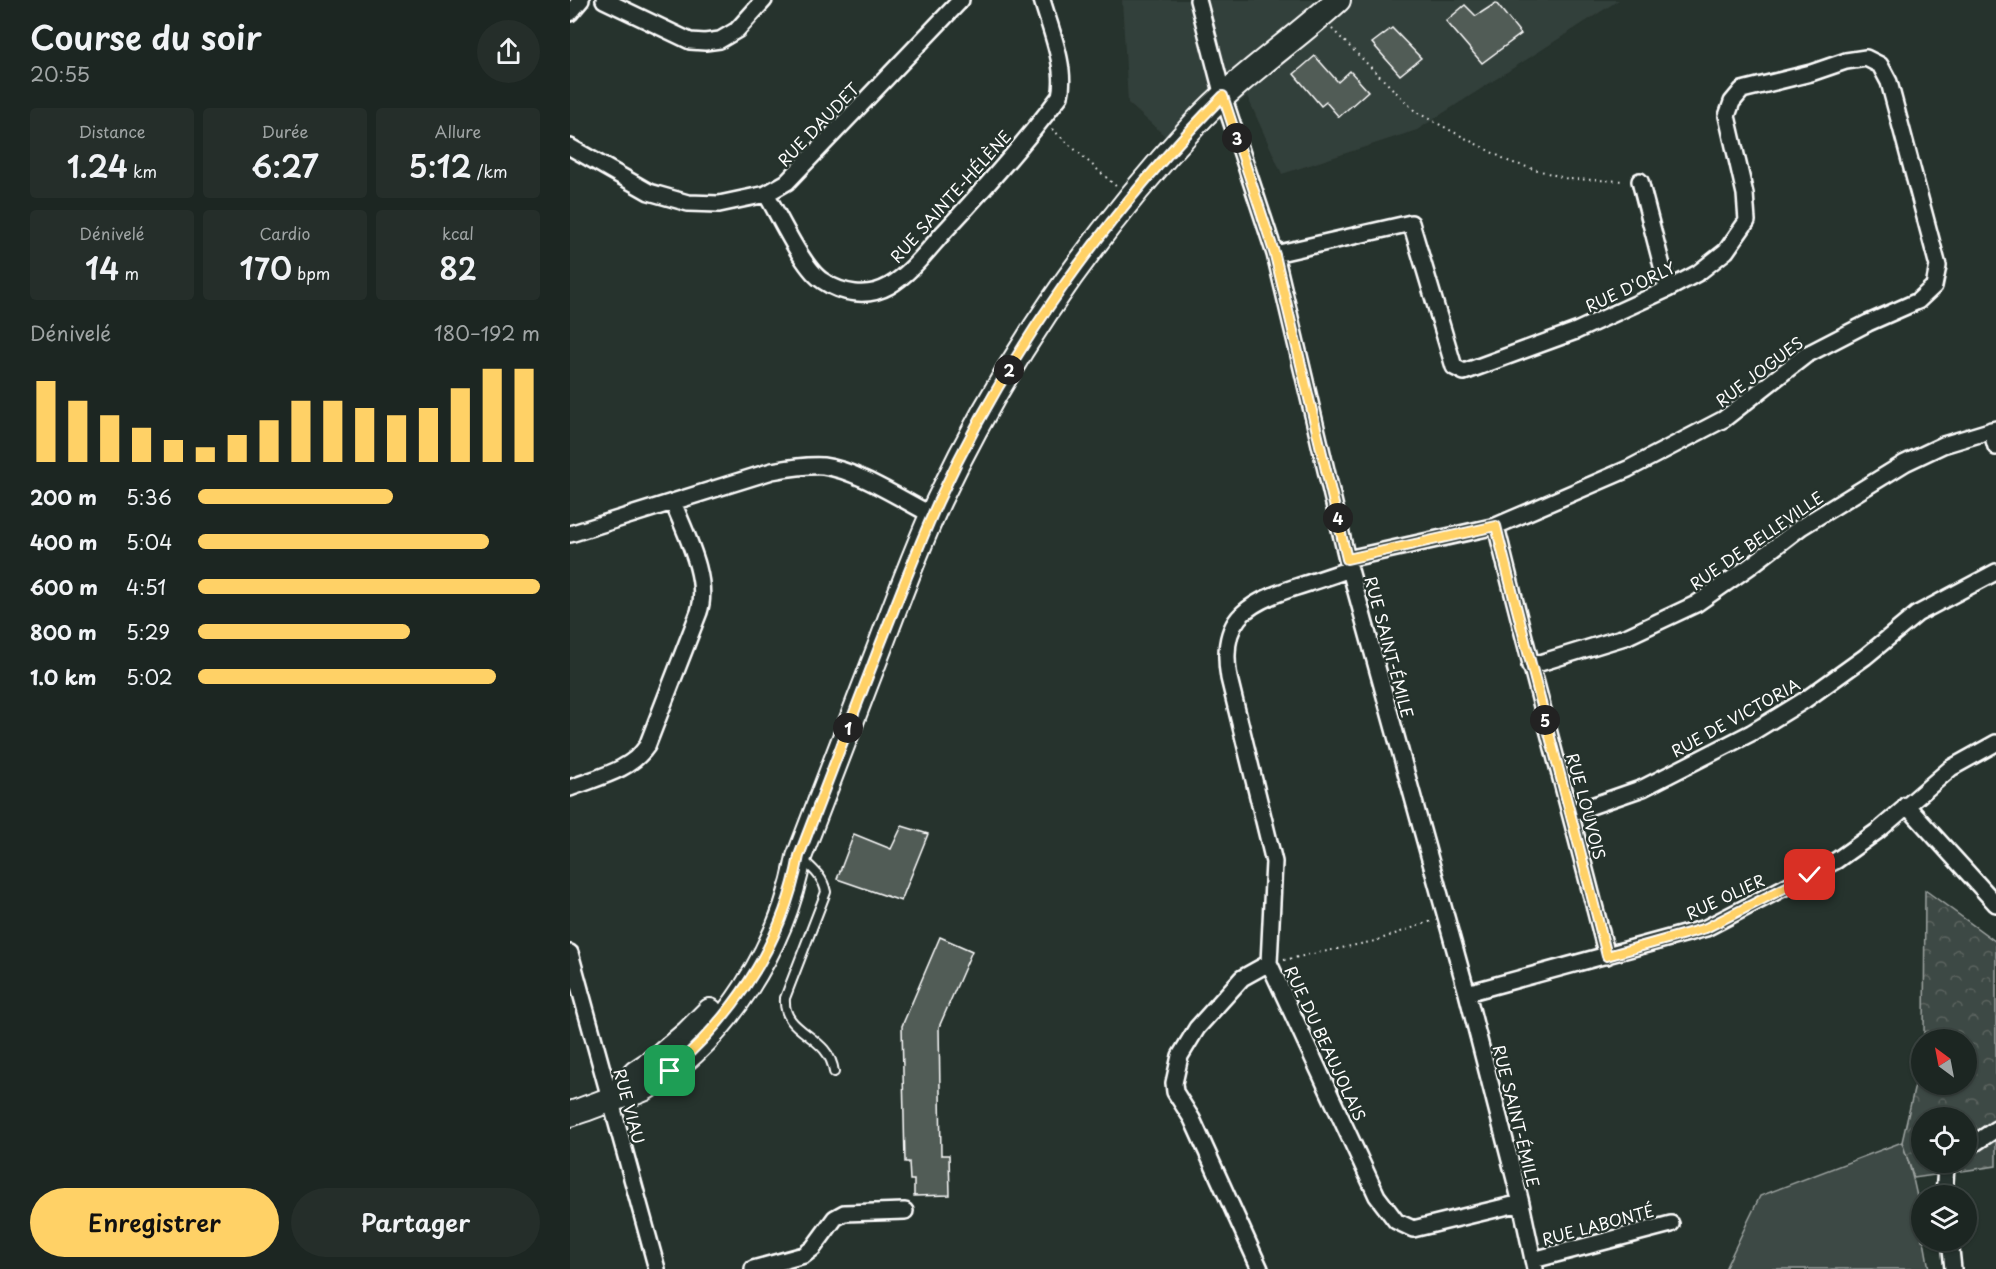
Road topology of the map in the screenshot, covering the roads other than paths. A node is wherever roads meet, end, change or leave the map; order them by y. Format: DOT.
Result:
graph roads {
  1 [pos="580,0"];
  2 [pos="604,0"];
  3 [pos="764,0"];
  4 [pos="961,0"];
  5 [pos="1042,0"];
  6 [pos="1198,0"];
  7 [pos="1338,0"];
  8 [pos="621,4"];
  9 [pos="570,13"];
  10 [pos="1811,73"];
  11 [pos="1223,96"];
  12 [pos="570,147"];
  13 [pos="1640,182"];
  14 [pos="766,194"];
  15 [pos="1275,255"];
  16 [pos="1668,289"];
  17 [pos="1994,430"];
  18 [pos="1996,447"];
  19 [pos="673,502"];
  20 [pos="932,515"];
  21 [pos="1496,526"];
  22 [pos="570,534"];
  23 [pos="1349,564"];
  24 [pos="1996,572"];
  25 [pos="1530,666"];
  26 [pos="1996,743"];
  27 [pos="570,788"];
  28 [pos="1906,805"];
  29 [pos="1571,813"];
  30 [pos="799,856"];
  31 [pos="1996,904"];
  32 [pos="570,954"];
  33 [pos="1607,956"];
  34 [pos="1269,963"];
  35 [pos="1467,993"];
  36 [pos="834,1072"];
  37 [pos="609,1100"];
  38 [pos="570,1114"];
  39 [pos="1996,1130"];
  40 [pos="1977,1142"];
  41 [pos="1521,1203"];
  42 [pos="905,1211"];
  43 [pos="1671,1224"];
  44 [pos="1951,1251"];
  45 [pos="1534,1264"];
  46 [pos="657,1269"];
  47 [pos="753,1269"];
  48 [pos="1260,1269"];
  49 [pos="1953,1269"];
  1 -- 9 [label="street"];
  2 -- 8 [label="street"];
  3 -- 8 [label="street"];
  4 -- 14 [label="street, RUE DAUDET"];
  5 -- 14 [label="street, RUE SAINTE-HÉLÈNE"];
  6 -- 11 [label="street, RUE SAINT-ÉMILE"];
  7 -- 11 [label="main road"];
  10 -- 16 [label="street, RUE D'ORLY"];
  10 -- 21 [label="street, RUE JOGUES"];
  11 -- 15 [label="street, RUE SAINT-ÉMILE"];
  11 -- 20 [label="main road"];
  12 -- 14 [label="street, RUE DAUDET"];
  13 -- 16 [label="street"];
  15 -- 16 [label="street, RUE D'ORLY"];
  15 -- 23 [label="street, RUE SAINT-ÉMILE"];
  17 -- 18 [label="street"];
  17 -- 25 [label="street, RUE DE BELLEVILLE"];
  19 -- 20 [label="street"];
  19 -- 22 [label="street"];
  19 -- 27 [label="street"];
  20 -- 30 [label="main road"];
  21 -- 23 [label="street, RUE JOGUES"];
  21 -- 25 [label="street, RUE LOUVOIS"];
  23 -- 34 [label="street, RUE DU BEAUJOLAIS"];
  23 -- 35 [label="street, RUE SAINT-ÉMILE"];
  24 -- 29 [label="street, RUE DE VICTORIA"];
  25 -- 29 [label="street, RUE LOUVOIS"];
  26 -- 28 [label="street, RUE OLIER"];
  28 -- 31 [label="street"];
  28 -- 33 [label="street, RUE OLIER"];
  29 -- 33 [label="street, RUE LOUVOIS"];
  30 -- 36 [label="lane"];
  30 -- 37 [label="main road"];
  32 -- 37 [label="street, RUE VIAU"];
  33 -- 35 [label="street, RUE OLIER"];
  34 -- 41 [label="street, RUE DU BEAUJOLAIS"];
  34 -- 48 [label="street"];
  35 -- 41 [label="street, RUE SAINT-ÉMILE"];
  37 -- 38 [label="main road"];
  37 -- 46 [label="street, RUE VIAU"];
  39 -- 40 [label="street"];
  41 -- 45 [label="street, RUE SAINT-ÉMILE"];
  42 -- 47 [label="street"];
  43 -- 45 [label="street, RUE LABONTÉ"];
  44 -- 49 [label="street"];
}
